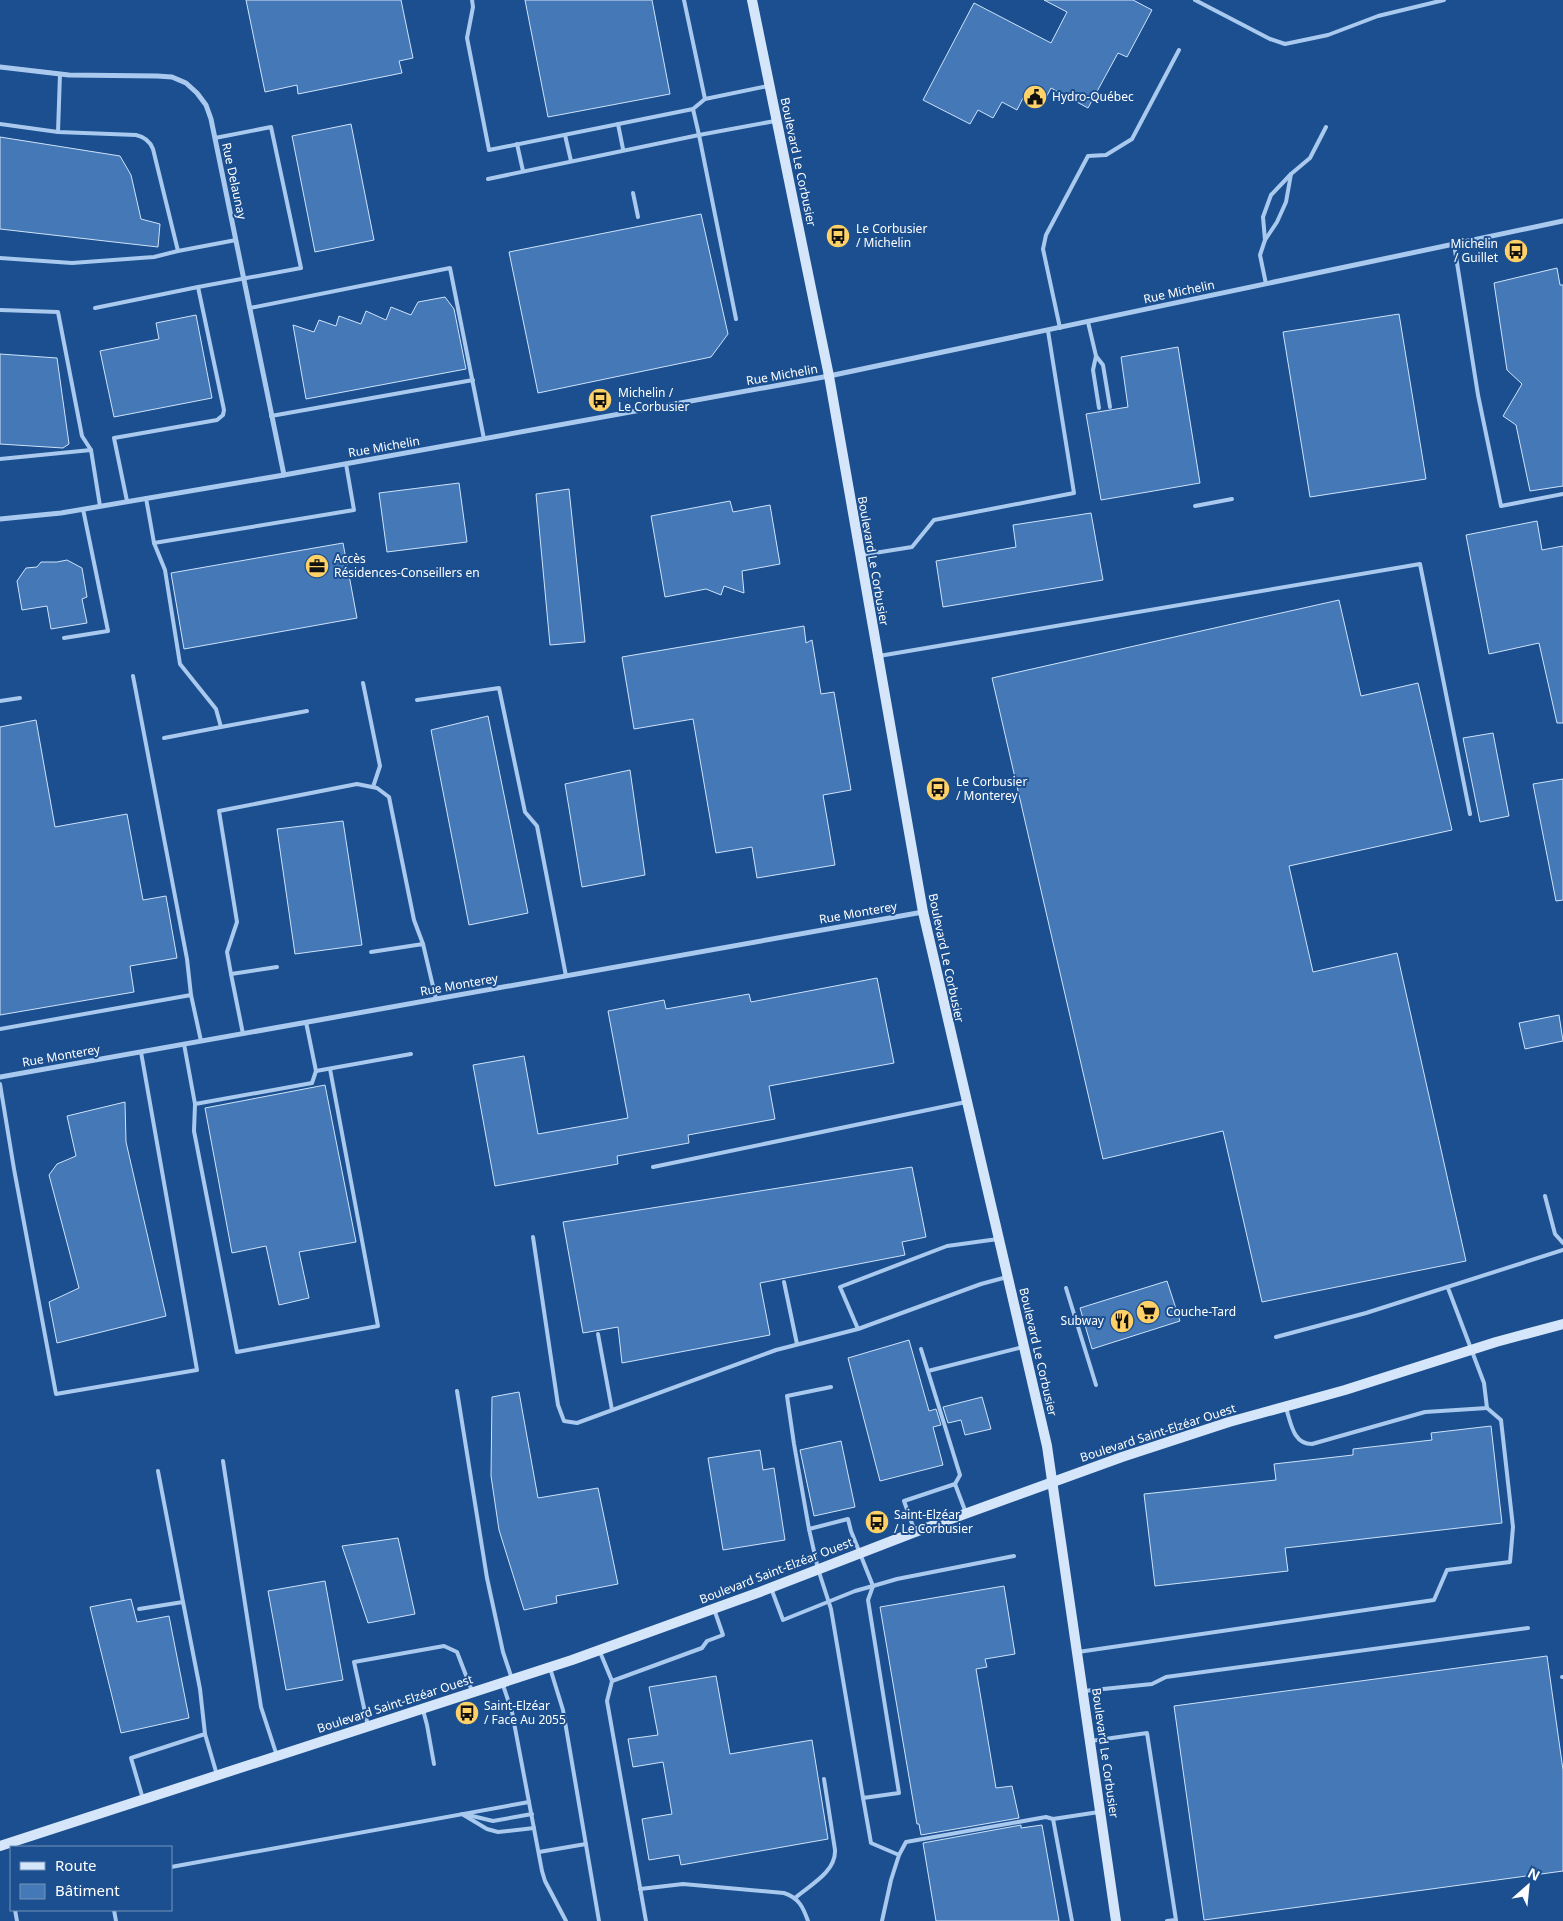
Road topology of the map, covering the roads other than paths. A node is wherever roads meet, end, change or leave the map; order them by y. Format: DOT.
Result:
graph roads {
  1 [pos="472,0"];
  2 [pos="684,0"];
  3 [pos="752,0"];
  4 [pos="1195,0"];
  5 [pos="1414,0"];
  6 [pos="1444,0"];
  7 [pos="1416,6"];
  8 [pos="1179,50"];
  9 [pos="0,67"];
  10 [pos="60,74"];
  11 [pos="770,86"];
  12 [pos="706,99"];
  13 [pos="693,109"];
  14 [pos="777,121"];
  15 [pos="0,124"];
  16 [pos="618,124"];
  17 [pos="1326,127"];
  18 [pos="58,132"];
  19 [pos="565,135"];
  20 [pos="699,135"];
  21 [pos="215,138"];
  22 [pos="517,144"];
  23 [pos="623,149"];
  24 [pos="571,161"];
  25 [pos="523,171"];
  26 [pos="1291,174"];
  27 [pos="488,179"];
  28 [pos="633,194"];
  29 [pos="638,217"];
  30 [pos="1563,220"];
  31 [pos="236,240"];
  32 [pos="1266,240"];
  33 [pos="1454,244"];
  34 [pos="178,252"];
  35 [pos="0,258"];
  36 [pos="244,278"];
  37 [pos="1266,284"];
  38 [pos="198,287"];
  39 [pos="95,308"];
  40 [pos="250,308"];
  41 [pos="0,310"];
  42 [pos="736,319"];
  43 [pos="1088,322"];
  44 [pos="1060,328"];
  45 [pos="1048,330"];
  46 [pos="1096,356"];
  47 [pos="830,376"];
  48 [pos="473,380"];
  49 [pos="1110,406"];
  50 [pos="1099,408"];
  51 [pos="271,416"];
  52 [pos="484,439"];
  53 [pos="91,450"];
  54 [pos="0,460"];
  55 [pos="346,464"];
  56 [pos="284,475"];
  57 [pos="1563,494"];
  58 [pos="146,498"];
  59 [pos="1232,500"];
  60 [pos="126,501"];
  61 [pos="100,506"];
  62 [pos="1195,506"];
  63 [pos="83,509"];
  64 [pos="0,519"];
  65 [pos="154,543"];
  66 [pos="859,555"];
  67 [pos="64,638"];
  68 [pos="877,656"];
  69 [pos="133,676"];
  70 [pos="363,683"];
  71 [pos="20,698"];
  72 [pos="418,700"];
  73 [pos="0,701"];
  74 [pos="307,711"];
  75 [pos="221,727"];
  76 [pos="164,738"];
  77 [pos="373,787"];
  78 [pos="1470,814"];
  79 [pos="923,912"];
  80 [pos="423,944"];
  81 [pos="371,952"];
  82 [pos="277,967"];
  83 [pos="231,974"];
  84 [pos="566,976"];
  85 [pos="191,995"];
  86 [pos="436,999"];
  87 [pos="306,1022"];
  88 [pos="0,1029"];
  89 [pos="243,1034"];
  90 [pos="201,1041"];
  91 [pos="184,1044"];
  92 [pos="141,1052"];
  93 [pos="411,1054"];
  94 [pos="330,1069"];
  95 [pos="316,1071"];
  96 [pos="0,1078"];
  97 [pos="0,1084"];
  98 [pos="966,1102"];
  99 [pos="195,1104"];
  100 [pos="653,1167"];
  101 [pos="1545,1196"];
  102 [pos="533,1237"];
  103 [pos="998,1239"];
  104 [pos="1563,1243"];
  105 [pos="1563,1250"];
  106 [pos="1008,1277"];
  107 [pos="784,1282"];
  108 [pos="1066,1288"];
  109 [pos="1448,1288"];
  110 [pos="1563,1324"];
  111 [pos="858,1329"];
  112 [pos="598,1334"];
  113 [pos="1276,1338"];
  114 [pos="798,1344"];
  115 [pos="1024,1346"];
  116 [pos="921,1349"];
  117 [pos="1471,1350"];
  118 [pos="928,1372"];
  119 [pos="1096,1384"];
  120 [pos="831,1387"];
  121 [pos="457,1391"];
  122 [pos="1285,1406"];
  123 [pos="1487,1408"];
  124 [pos="612,1410"];
  125 [pos="223,1461"];
  126 [pos="158,1471"];
  127 [pos="1052,1481"];
  128 [pos="955,1484"];
  129 [pos="967,1513"];
  130 [pos="809,1529"];
  131 [pos="915,1532"];
  132 [pos="859,1553"];
  133 [pos="1014,1556"];
  134 [pos="818,1569"];
  135 [pos="873,1586"];
  136 [pos="770,1587"];
  137 [pos="184,1602"];
  138 [pos="829,1602"];
  139 [pos="139,1608"];
  140 [pos="714,1608"];
  141 [pos="1528,1628"];
  142 [pos="599,1650"];
  143 [pos="1078,1652"];
  144 [pos="550,1667"];
  145 [pos="507,1681"];
  146 [pos="612,1681"];
  147 [pos="1084,1691"];
  148 [pos="472,1692"];
  149 [pos="423,1709"];
  150 [pos="368,1726"];
  151 [pos="204,1734"];
  152 [pos="1090,1741"];
  153 [pos="276,1756"];
  154 [pos="434,1764"];
  155 [pos="217,1775"];
  156 [pos="824,1779"];
  157 [pos="863,1798"];
  158 [pos="143,1799"];
  159 [pos="529,1802"];
  160 [pos="1101,1812"];
  161 [pos="462,1814"];
  162 [pos="532,1814"];
  163 [pos="1054,1818"];
  164 [pos="534,1828"];
  165 [pos="586,1844"];
  166 [pos="0,1846"];
  167 [pos="539,1852"];
  168 [pos="899,1855"];
  169 [pos="172,1866"];
  170 [pos="640,1890"];
  171 [pos="795,1898"];
  172 [pos="566,1921"];
  173 [pos="599,1921"];
  174 [pos="646,1921"];
  175 [pos="808,1921"];
  176 [pos="882,1921"];
  177 [pos="1072,1921"];
  178 [pos="1116,1921"];
  179 [pos="1167,1921"];
  1 -- 22 [label="lane"];
  2 -- 12 [label="lane"];
  3 -- 11 [label="street, Boulevard Le Corbusier"];
  4 -- 7 [label="lane"];
  5 -- 7 [label="lane"];
  6 -- 7 [label="lane"];
  8 -- 44 [label="lane"];
  9 -- 10 [label="street, Rue Delaunay"];
  10 -- 18 [label="lane"];
  10 -- 21 [label="street, Rue Delaunay"];
  11 -- 12 [label="lane"];
  11 -- 14 [label="street, Boulevard Le Corbusier"];
  12 -- 13 [label="lane"];
  13 -- 16 [label="lane"];
  13 -- 20 [label="lane"];
  14 -- 20 [label="lane"];
  14 -- 47 [label="street, Boulevard Le Corbusier"];
  15 -- 18 [label="lane"];
  16 -- 19 [label="lane"];
  16 -- 23 [label="lane"];
  17 -- 26 [label="lane"];
  18 -- 34 [label="lane"];
  19 -- 22 [label="lane"];
  19 -- 24 [label="lane"];
  20 -- 23 [label="lane"];
  20 -- 42 [label="lane"];
  21 -- 31 [label="street, Rue Delaunay"];
  21 -- 36 [label="lane"];
  22 -- 25 [label="lane"];
  23 -- 24 [label="lane"];
  24 -- 25 [label="lane"];
  25 -- 27 [label="lane"];
  26 -- 32 [label="lane"];
  26 -- 32 [label="lane"];
  28 -- 29 [label="lane"];
  30 -- 33 [label="street, Rue Michelin"];
  31 -- 34 [label="lane"];
  31 -- 36 [label="street, Rue Delaunay"];
  32 -- 37 [label="lane"];
  33 -- 37 [label="street, Rue Michelin"];
  33 -- 57 [label="lane"];
  34 -- 35 [label="lane"];
  36 -- 38 [label="lane"];
  36 -- 40 [label="street, Rue Delaunay"];
  37 -- 43 [label="street, Rue Michelin"];
  38 -- 39 [label="lane"];
  38 -- 60 [label="lane"];
  40 -- 48 [label="lane"];
  40 -- 51 [label="street, Rue Delaunay"];
  41 -- 53 [label="lane"];
  43 -- 44 [label="street, Rue Michelin"];
  43 -- 46 [label="lane"];
  44 -- 45 [label="street, Rue Michelin"];
  45 -- 47 [label="street, Rue Michelin"];
  45 -- 66 [label="lane"];
  46 -- 49 [label="lane"];
  46 -- 50 [label="lane"];
  47 -- 52 [label="street, Rue Michelin"];
  47 -- 66 [label="street, Boulevard Le Corbusier"];
  48 -- 51 [label="lane"];
  48 -- 52 [label="lane"];
  51 -- 56 [label="street, Rue Delaunay"];
  52 -- 55 [label="street, Rue Michelin"];
  53 -- 54 [label="lane"];
  53 -- 61 [label="lane"];
  55 -- 56 [label="street, Rue Michelin"];
  55 -- 65 [label="lane"];
  56 -- 58 [label="street, Rue Michelin"];
  58 -- 60 [label="street, Rue Michelin"];
  58 -- 65 [label="lane"];
  59 -- 62 [label="lane"];
  60 -- 61 [label="street, Rue Michelin"];
  61 -- 63 [label="street, Rue Michelin"];
  63 -- 64 [label="street, Rue Michelin"];
  63 -- 67 [label="lane"];
  65 -- 75 [label="lane"];
  66 -- 68 [label="street, Boulevard Le Corbusier"];
  68 -- 78 [label="lane"];
  68 -- 79 [label="street, Boulevard Le Corbusier"];
  69 -- 85 [label="lane"];
  70 -- 77 [label="lane"];
  71 -- 73 [label="lane"];
  72 -- 84 [label="lane"];
  74 -- 75 [label="lane"];
  75 -- 76 [label="lane"];
  77 -- 80 [label="lane"];
  77 -- 83 [label="lane"];
  79 -- 84 [label="street, Rue Monterey"];
  79 -- 98 [label="street, Boulevard Le Corbusier"];
  80 -- 81 [label="lane"];
  80 -- 86 [label="lane"];
  82 -- 83 [label="lane"];
  83 -- 89 [label="lane"];
  84 -- 86 [label="street, Rue Monterey"];
  85 -- 88 [label="lane"];
  85 -- 90 [label="lane"];
  86 -- 87 [label="street, Rue Monterey"];
  87 -- 89 [label="street, Rue Monterey"];
  87 -- 95 [label="lane"];
  89 -- 90 [label="street, Rue Monterey"];
  90 -- 91 [label="street, Rue Monterey"];
  91 -- 92 [label="street, Rue Monterey"];
  91 -- 99 [label="lane"];
  92 -- 96 [label="street, Rue Monterey"];
  92 -- 97 [label="lane"];
  93 -- 94 [label="lane"];
  94 -- 95 [label="lane"];
  94 -- 99 [label="lane"];
  95 -- 99 [label="lane"];
  98 -- 100 [label="lane"];
  98 -- 103 [label="street, Boulevard Le Corbusier"];
  101 -- 104 [label="lane"];
  102 -- 124 [label="lane"];
  103 -- 106 [label="street, Boulevard Le Corbusier"];
  103 -- 111 [label="lane"];
  105 -- 109 [label="lane"];
  106 -- 111 [label="lane"];
  106 -- 115 [label="street, Boulevard Le Corbusier"];
  107 -- 114 [label="lane"];
  108 -- 119 [label="lane"];
  109 -- 113 [label="lane"];
  109 -- 117 [label="lane"];
  110 -- 117 [label="street, Boulevard Saint-Elzéar Ouest"];
  111 -- 114 [label="lane"];
  112 -- 124 [label="lane"];
  114 -- 124 [label="lane"];
  115 -- 118 [label="lane"];
  115 -- 127 [label="street, Boulevard Le Corbusier"];
  116 -- 118 [label="lane"];
  117 -- 122 [label="street, Boulevard Saint-Elzéar Ouest"];
  117 -- 123 [label="lane"];
  118 -- 128 [label="lane"];
  120 -- 130 [label="lane"];
  121 -- 145 [label="lane"];
  122 -- 123 [label="lane"];
  122 -- 127 [label="street, Boulevard Saint-Elzéar Ouest"];
  123 -- 143 [label="lane"];
  125 -- 153 [label="lane"];
  126 -- 137 [label="lane"];
  127 -- 129 [label="street, Boulevard Saint-Elzéar Ouest"];
  127 -- 143 [label="street, Boulevard Le Corbusier"];
  128 -- 129 [label="lane"];
  128 -- 131 [label="lane"];
  129 -- 131 [label="street, Boulevard Saint-Elzéar Ouest"];
  130 -- 132 [label="lane"];
  130 -- 134 [label="lane"];
  131 -- 132 [label="street, Boulevard Saint-Elzéar Ouest"];
  132 -- 134 [label="street, Boulevard Saint-Elzéar Ouest"];
  132 -- 135 [label="lane"];
  133 -- 135 [label="lane"];
  134 -- 136 [label="street, Boulevard Saint-Elzéar Ouest"];
  134 -- 138 [label="lane"];
  135 -- 138 [label="lane"];
  135 -- 157 [label="lane"];
  136 -- 138 [label="lane"];
  136 -- 140 [label="street, Boulevard Saint-Elzéar Ouest"];
  137 -- 139 [label="lane"];
  137 -- 151 [label="lane"];
  138 -- 157 [label="lane"];
  140 -- 142 [label="street, Boulevard Saint-Elzéar Ouest"];
  140 -- 146 [label="lane"];
  141 -- 147 [label="lane"];
  142 -- 144 [label="street, Boulevard Saint-Elzéar Ouest"];
  142 -- 146 [label="lane"];
  143 -- 147 [label="street, Boulevard Le Corbusier"];
  144 -- 145 [label="street, Boulevard Saint-Elzéar Ouest"];
  144 -- 165 [label="lane"];
  145 -- 148 [label="street, Boulevard Saint-Elzéar Ouest"];
  145 -- 159 [label="lane"];
  146 -- 170 [label="lane"];
  147 -- 152 [label="street, Boulevard Le Corbusier"];
  148 -- 149 [label="street, Boulevard Saint-Elzéar Ouest"];
  148 -- 150 [label="lane"];
  149 -- 150 [label="street, Boulevard Saint-Elzéar Ouest"];
  149 -- 154 [label="lane"];
  150 -- 153 [label="street, Boulevard Saint-Elzéar Ouest"];
  151 -- 155 [label="lane"];
  151 -- 158 [label="lane"];
  152 -- 160 [label="street, Boulevard Le Corbusier"];
  152 -- 179 [label="lane"];
  153 -- 155 [label="street, Boulevard Saint-Elzéar Ouest"];
  155 -- 158 [label="street, Boulevard Saint-Elzéar Ouest"];
  156 -- 171 [label="lane"];
  157 -- 168 [label="lane"];
  158 -- 166 [label="street, Boulevard Saint-Elzéar Ouest"];
  159 -- 161 [label="lane"];
  159 -- 162 [label="lane"];
  160 -- 163 [label="lane"];
  160 -- 178 [label="street, Boulevard Le Corbusier"];
  161 -- 162 [label="lane"];
  161 -- 164 [label="lane"];
  161 -- 169 [label="lane"];
  162 -- 164 [label="lane"];
  163 -- 168 [label="lane"];
  163 -- 177 [label="lane"];
  164 -- 167 [label="lane"];
  165 -- 167 [label="lane"];
  165 -- 173 [label="lane"];
  167 -- 172 [label="lane"];
  168 -- 176 [label="lane"];
  170 -- 171 [label="lane"];
  170 -- 174 [label="lane"];
  171 -- 175 [label="lane"];
}
